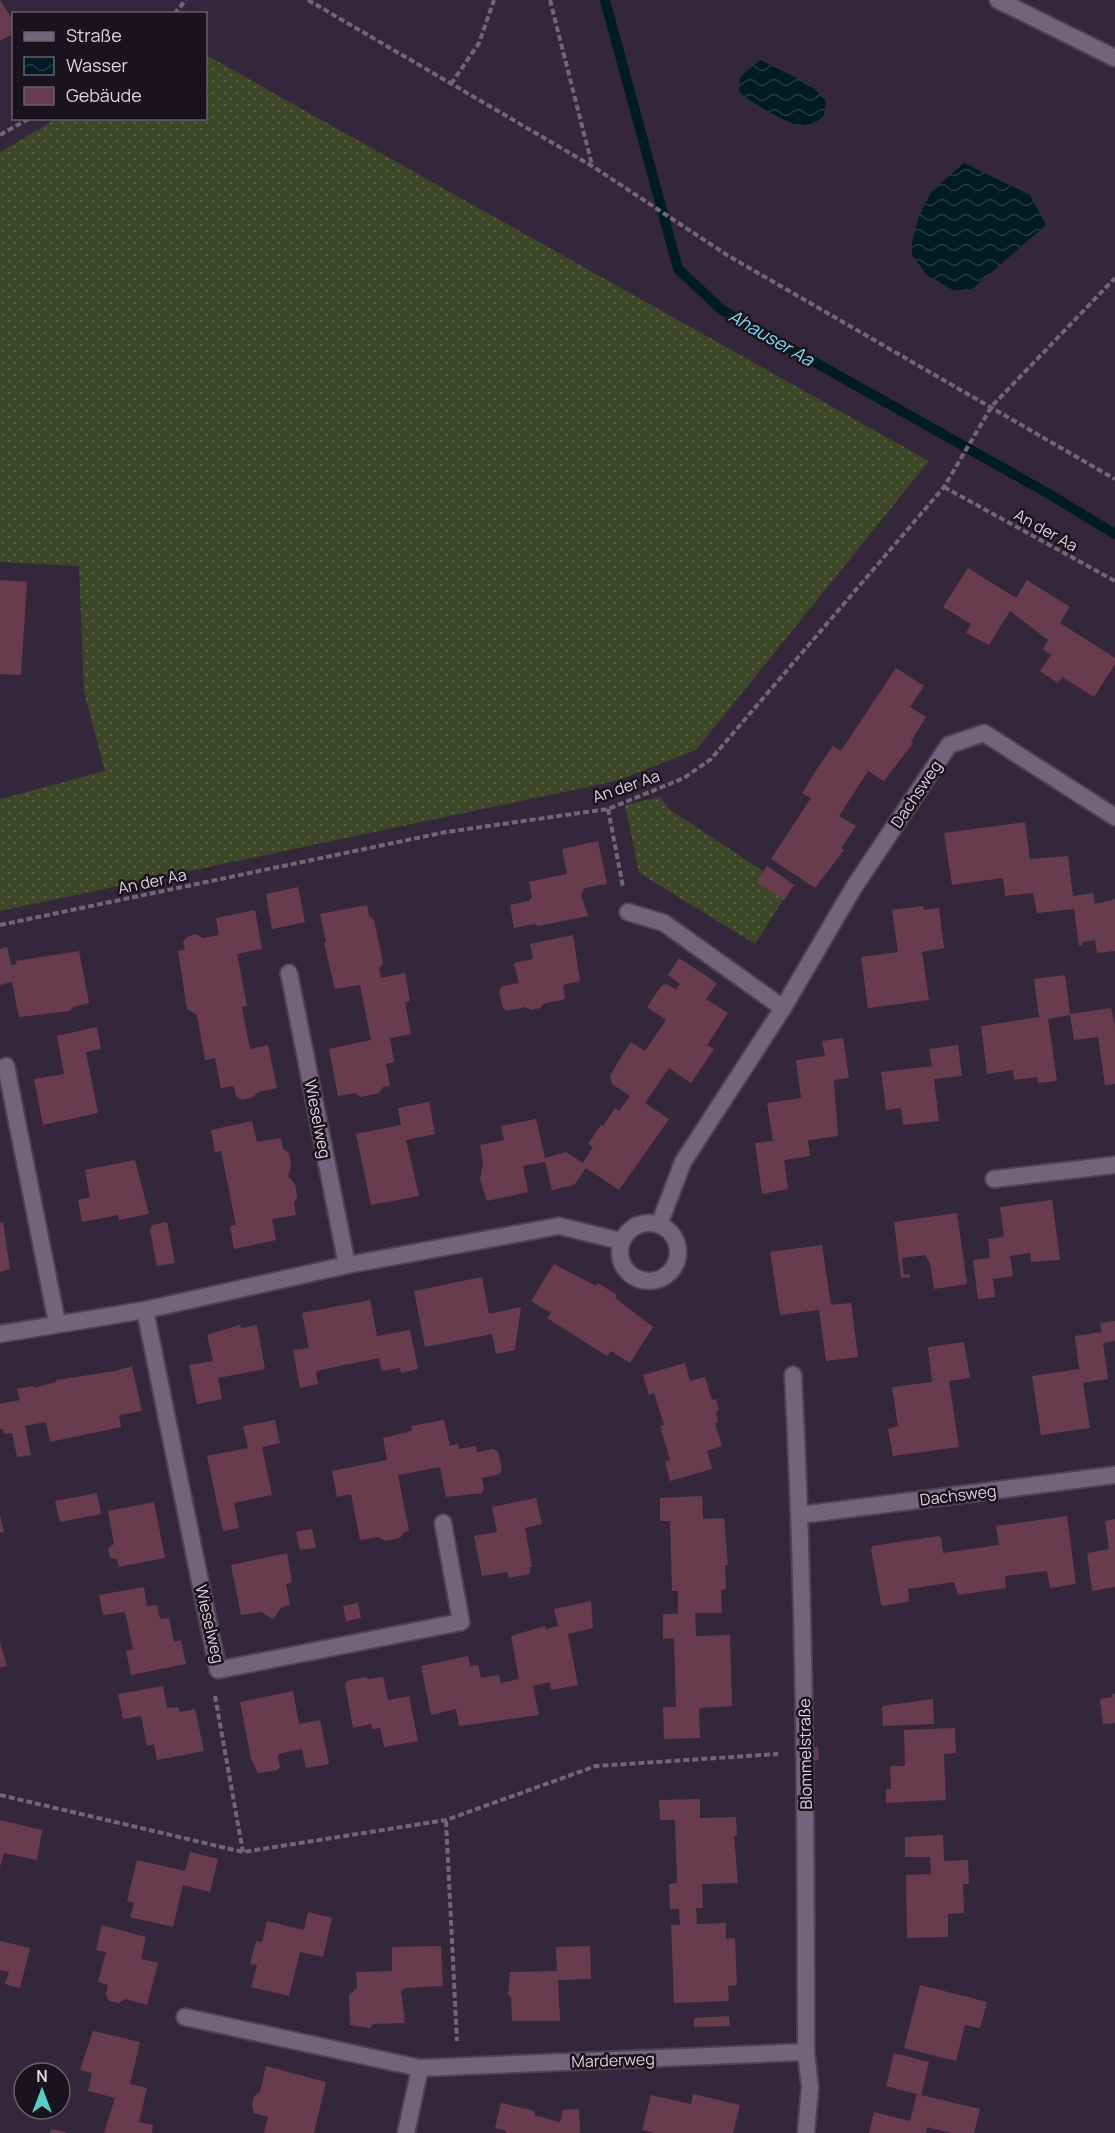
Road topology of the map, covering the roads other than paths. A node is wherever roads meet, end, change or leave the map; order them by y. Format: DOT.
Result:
graph roads {
  1 [pos="998,0"];
  2 [pos="1115,58"];
  3 [pos="1115,817"];
  4 [pos="628,912"];
  5 [pos="289,973"];
  6 [pos="783,1008"];
  7 [pos="6,1066"];
  8 [pos="1115,1165"];
  9 [pos="994,1179"];
  10 [pos="659,1225"];
  11 [pos="621,1241"];
  12 [pos="347,1265"];
  13 [pos="145,1310"];
  14 [pos="57,1323"];
  15 [pos="0,1335"];
  16 [pos="793,1375"];
  17 [pos="1115,1475"];
  18 [pos="800,1515"];
  19 [pos="442,1523"];
  20 [pos="185,2017"];
  21 [pos="806,2052"];
  22 [pos="420,2068"];
  23 [pos="406,2133"];
  24 [pos="806,2133"];
  1 -- 2 [label="street"];
  3 -- 6 [label="street, Dachsweg"];
  4 -- 6 [label="street"];
  5 -- 12 [label="street, Wieselweg"];
  6 -- 10 [label="street, Dachsweg"];
  7 -- 14 [label="street"];
  8 -- 9 [label="street"];
  10 -- 11 [label="street"];
  10 -- 11 [label="street"];
  11 -- 12 [label="street"];
  12 -- 13 [label="street"];
  13 -- 14 [label="street"];
  13 -- 19 [label="street, Wieselweg"];
  14 -- 15 [label="street"];
  16 -- 18 [label="street, Blommelstraße"];
  17 -- 18 [label="street, Dachsweg"];
  18 -- 21 [label="street, Blommelstraße"];
  20 -- 22 [label="street, Marderweg"];
  21 -- 22 [label="street, Marderweg"];
  21 -- 24 [label="street, Blommelstraße"];
  22 -- 23 [label="street"];
}
